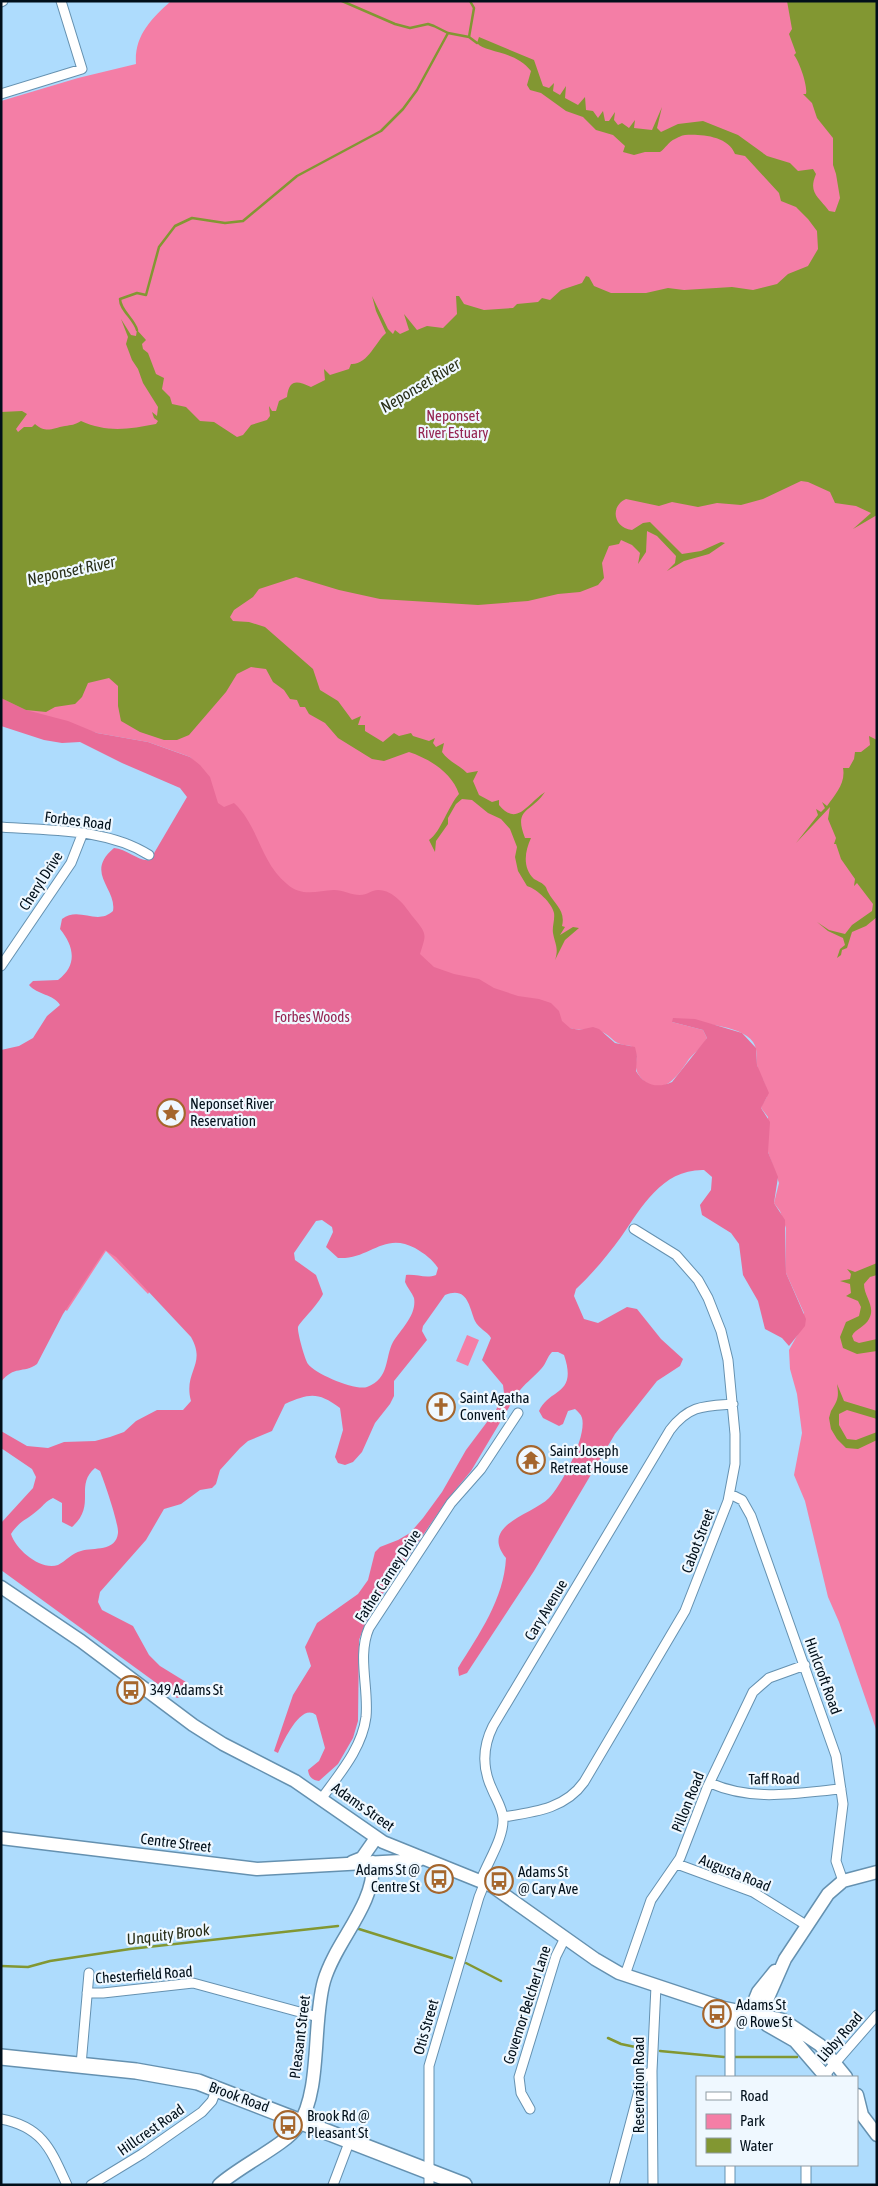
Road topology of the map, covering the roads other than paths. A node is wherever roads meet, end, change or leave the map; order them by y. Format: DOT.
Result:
graph roads {
  1 [pos="61,1"];
  2 [pos="1,94"];
  3 [pos="1,827"];
  4 [pos="82,834"];
  5 [pos="149,855"];
  6 [pos="1,966"];
  7 [pos="634,1229"];
  8 [pos="733,1404"];
  9 [pos="518,1413"];
  10 [pos="730,1494"];
  11 [pos="1,1587"];
  12 [pos="805,1665"];
  13 [pos="710,1782"];
  14 [pos="841,1789"];
  15 [pos="322,1798"];
  16 [pos="503,1816"];
  17 [pos="1,1838"];
  18 [pos="376,1838"];
  19 [pos="373,1862"];
  20 [pos="432,1862"];
  21 [pos="348,1863"];
  22 [pos="677,1864"];
  23 [pos="877,1872"];
  24 [pos="483,1881"];
  25 [pos="843,1881"];
  26 [pos="806,1925"];
  27 [pos="565,1938"];
  28 [pos="89,1973"];
  29 [pos="625,1975"];
  30 [pos="656,1986"];
  31 [pos="87,1993"];
  32 [pos="733,2011"];
  33 [pos="753,2015"];
  34 [pos="877,2016"];
  35 [pos="318,2017"];
  36 [pos="808,2035"];
  37 [pos="799,2045"];
  38 [pos="1,2057"];
  39 [pos="836,2063"];
  40 [pos="81,2065"];
  41 [pos="652,2071"];
  42 [pos="730,2076"];
  43 [pos="824,2076"];
  44 [pos="826,2076"];
  45 [pos="845,2076"];
  46 [pos="217,2088"];
  47 [pos="530,2109"];
  48 [pos="859,2113"];
  49 [pos="1,2119"];
  50 [pos="302,2120"];
  51 [pos="877,2135"];
  52 [pos="350,2140"];
  53 [pos="730,2166"];
  54 [pos="806,2166"];
  55 [pos="429,2178"];
  56 [pos="67,2185"];
  57 [pos="91,2185"];
  58 [pos="219,2185"];
  59 [pos="333,2185"];
  60 [pos="464,2185"];
  61 [pos="614,2185"];
  62 [pos="653,2185"];
  63 [pos="730,2185"];
  64 [pos="806,2185"];
  1 -- 2 [label="street"];
  3 -- 4 [label="street, Forbes Road"];
  4 -- 5 [label="street, Forbes Road"];
  4 -- 6 [label="street, Cheryl Drive"];
  7 -- 8 [label="street, Cabot Street"];
  8 -- 10 [label="street, Cabot Street"];
  8 -- 16 [label="street, Cary Avenue"];
  9 -- 15 [label="street, Father Carney Drive"];
  10 -- 12 [label="street, Hurlcroft Road"];
  10 -- 16 [label="street, Cabot Street"];
  11 -- 15 [label="main road, Adams Street"];
  12 -- 13 [label="street, Pillon Road"];
  12 -- 14 [label="street, Hurlcroft Road"];
  13 -- 14 [label="street, Taff Road"];
  13 -- 22 [label="street, Pillon Road"];
  14 -- 25 [label="street, Hurlcroft Road"];
  15 -- 18 [label="main road, Adams Street"];
  16 -- 24 [label="street"];
  17 -- 21 [label="main road, Centre Street"];
  18 -- 20 [label="main road, Adams Street"];
  18 -- 21 [label="main road"];
  19 -- 20 [label="main road, Centre Street"];
  19 -- 21 [label="main road, Centre Street"];
  19 -- 35 [label="main road, Pleasant Street"];
  20 -- 24 [label="main road, Adams Street"];
  22 -- 26 [label="street, Augusta Road"];
  22 -- 29 [label="street, Pillon Road"];
  23 -- 25 [label="main road"];
  24 -- 27 [label="main road, Adams Street"];
  24 -- 55 [label="street, Otis Street"];
  25 -- 26 [label="main road"];
  26 -- 33 [label="main road"];
  27 -- 29 [label="main road, Adams Street"];
  27 -- 47 [label="street, Governor Belcher Lane"];
  28 -- 31 [label="street"];
  29 -- 30 [label="main road, Adams Street"];
  30 -- 32 [label="main road, Adams Street"];
  30 -- 41 [label="street, Reservation Road"];
  31 -- 35 [label="street, Chesterfield Road"];
  31 -- 40 [label="street"];
  32 -- 33 [label="main road, Adams Street"];
  32 -- 42 [label="street"];
  33 -- 36 [label="main road, Adams Street"];
  33 -- 37 [label="main road, Adams Street"];
  34 -- 39 [label="street, Libby Road"];
  35 -- 50 [label="main road, Pleasant Street"];
  36 -- 37 [label="main road"];
  36 -- 39 [label="main road, Adams Street"];
  37 -- 43 [label="main road, Adams Street"];
  38 -- 40 [label="main road, Brook Road"];
  39 -- 44 [label="street, Libby Road"];
  39 -- 45 [label="main road, Adams Street"];
  40 -- 46 [label="main road, Brook Road"];
  41 -- 61 [label="street"];
  41 -- 62 [label="street, Reservation Road"];
  46 -- 50 [label="main road, Brook Road"];
  46 -- 57 [label="street, Hillcrest Road"];
  48 -- 51 [label="main road"];
  49 -- 56 [label="street"];
  50 -- 52 [label="main road, Brook Road"];
  50 -- 58 [label="main road, Pleasant Street"];
  52 -- 55 [label="main road, Brook Road"];
  52 -- 59 [label="street"];
  53 -- 63 [label="street"];
  54 -- 64 [label="street"];
  55 -- 60 [label="main road, Brook Road"];
}
